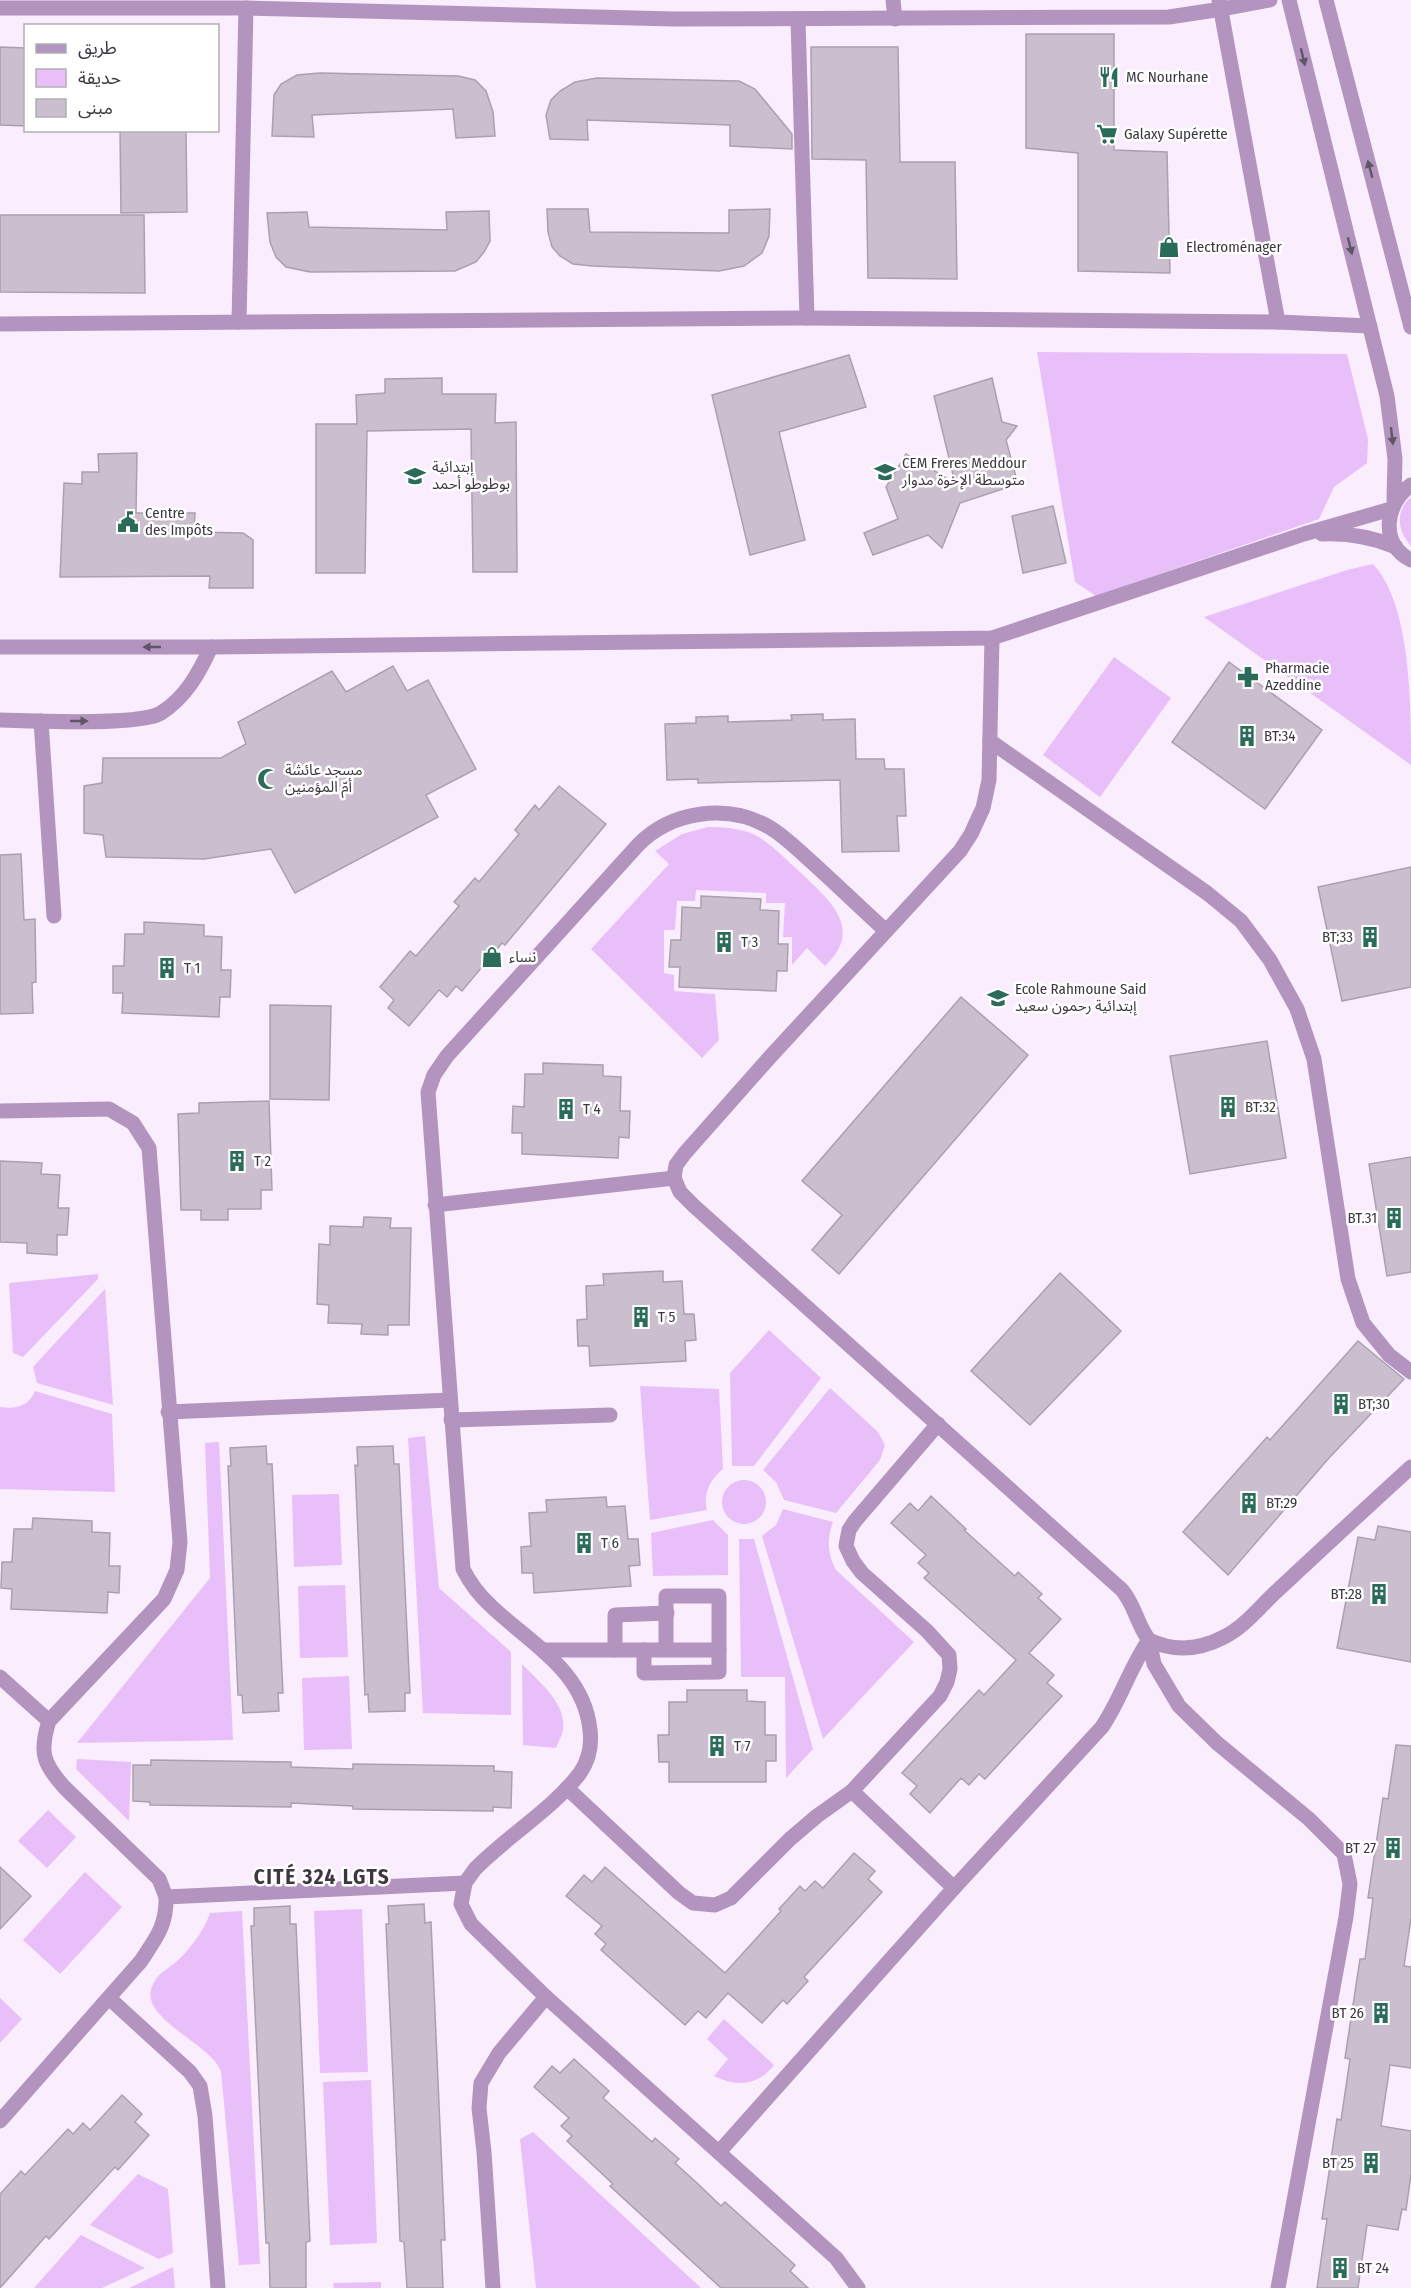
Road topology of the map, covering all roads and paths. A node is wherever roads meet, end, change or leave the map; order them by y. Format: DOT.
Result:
graph roads {
  1 [pos="893,0"];
  2 [pos="1270,0"];
  3 [pos="1289,0"];
  4 [pos="1326,0"];
  5 [pos="1221,5"];
  6 [pos="459,7"];
  7 [pos="0,8"];
  8 [pos="246,8"];
  9 [pos="895,19"];
  10 [pos="798,20"];
  11 [pos="807,318"];
  12 [pos="239,322"];
  13 [pos="1278,322"];
  14 [pos="0,324"];
  15 [pos="1370,326"];
  16 [pos="1411,327"];
  17 [pos="1411,485"];
  18 [pos="1393,504"];
  19 [pos="1305,534"];
  20 [pos="1406,558"];
  21 [pos="992,638"];
  22 [pos="0,647"];
  23 [pos="211,647"];
  24 [pos="0,720"];
  25 [pos="41,720"];
  26 [pos="990,741"];
  27 [pos="54,916"];
  28 [pos="886,931"];
  29 [pos="0,1111"];
  30 [pos="674,1178"];
  31 [pos="435,1205"];
  32 [pos="1411,1372"];
  33 [pos="450,1400"];
  34 [pos="168,1412"];
  35 [pos="610,1414"];
  36 [pos="451,1420"];
  37 [pos="938,1424"];
  38 [pos="1411,1467"];
  39 [pos="667,1613"];
  40 [pos="1149,1640"];
  41 [pos="544,1650"];
  42 [pos="615,1650"];
  43 [pos="644,1650"];
  44 [pos="666,1650"];
  45 [pos="719,1650"];
  46 [pos="0,1677"];
  47 [pos="49,1721"];
  48 [pos="567,1788"];
  49 [pos="852,1791"];
  50 [pos="465,1883"];
  51 [pos="954,1888"];
  52 [pos="166,1897"];
  53 [pos="546,1997"];
  54 [pos="109,1998"];
  55 [pos="0,2121"];
  56 [pos="720,2151"];
  57 [pos="218,2288"];
  58 [pos="493,2288"];
  59 [pos="858,2288"];
  60 [pos="1278,2288"];
  1 -- 9 [label="street"];
  2 -- 5 [label="street"];
  3 -- 15 [label="street, one-way"];
  16 -- 4 [label="street, one-way"];
  5 -- 9 [label="street"];
  5 -- 13 [label="street"];
  6 -- 8 [label="street"];
  6 -- 10 [label="street"];
  7 -- 8 [label="street"];
  8 -- 12 [label="street"];
  9 -- 10 [label="street"];
  10 -- 11 [label="street"];
  11 -- 12 [label="street"];
  11 -- 13 [label="street"];
  12 -- 14 [label="street"];
  13 -- 15 [label="street"];
  15 -- 18 [label="street, one-way"];
  17 -- 18 [label="street"];
  18 -- 19 [label="street"];
  18 -- 20 [label="street"];
  19 -- 20 [label="street"];
  19 -- 21 [label="street"];
  21 -- 23 [label="street"];
  21 -- 26 [label="street"];
  23 -- 22 [label="street, one-way"];
  25 -- 23 [label="street, one-way"];
  24 -- 25 [label="street"];
  25 -- 27 [label="street"];
  26 -- 28 [label="street"];
  26 -- 32 [label="street"];
  28 -- 30 [label="street"];
  28 -- 31 [label="street"];
  29 -- 34 [label="street"];
  30 -- 31 [label="street"];
  30 -- 37 [label="street"];
  31 -- 33 [label="street"];
  33 -- 34 [label="street"];
  33 -- 36 [label="street"];
  34 -- 47 [label="street"];
  35 -- 36 [label="street"];
  36 -- 41 [label="street"];
  37 -- 40 [label="street"];
  37 -- 49 [label="street"];
  38 -- 40 [label="street"];
  39 -- 42 [label="street"];
  39 -- 44 [label="street"];
  39 -- 45 [label="street"];
  40 -- 51 [label="street"];
  40 -- 60 [label="street"];
  41 -- 42 [label="street"];
  41 -- 48 [label="street"];
  42 -- 43 [label="street"];
  43 -- 44 [label="street"];
  43 -- 45 [label="street"];
  44 -- 45 [label="street"];
  46 -- 47 [label="street"];
  47 -- 52 [label="street"];
  48 -- 49 [label="street"];
  48 -- 50 [label="street"];
  49 -- 51 [label="street"];
  50 -- 52 [label="street"];
  50 -- 53 [label="street"];
  51 -- 56 [label="street"];
  52 -- 54 [label="street"];
  53 -- 56 [label="street"];
  53 -- 58 [label="street"];
  54 -- 55 [label="street"];
  54 -- 57 [label="street"];
  56 -- 59 [label="street"];
}
